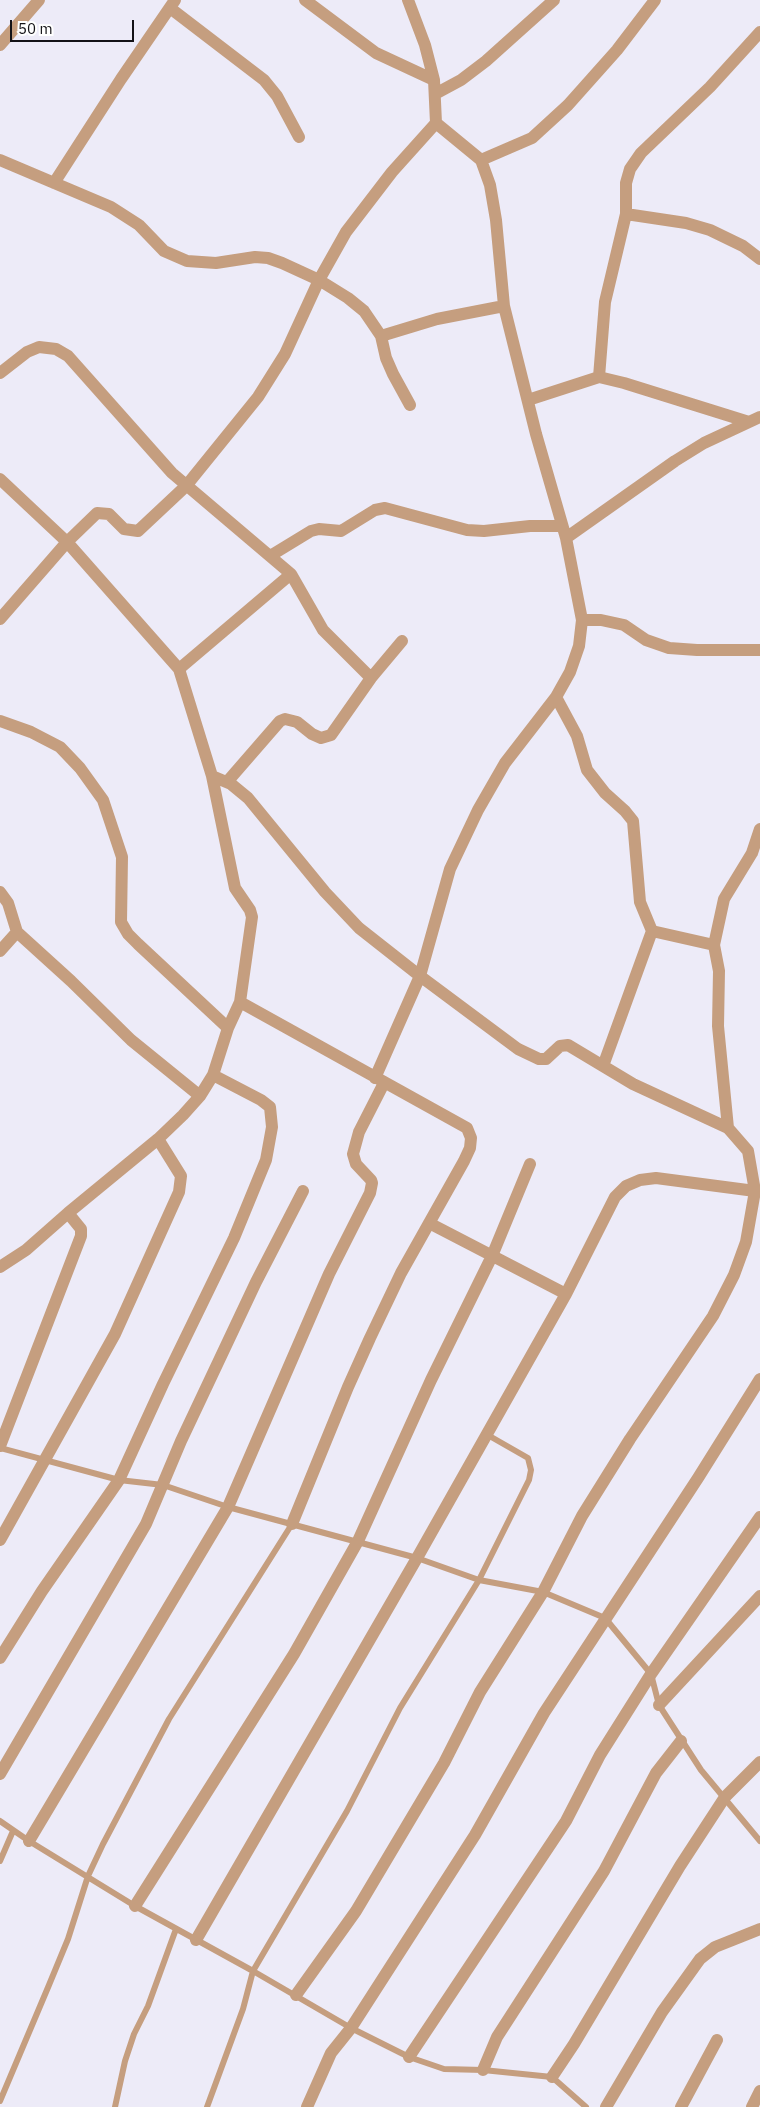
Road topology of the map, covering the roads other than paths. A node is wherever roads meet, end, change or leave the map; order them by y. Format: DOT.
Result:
graph roads {
  1 [pos="39,0"];
  2 [pos="305,0"];
  3 [pos="408,0"];
  4 [pos="554,0"];
  5 [pos="654,0"];
  6 [pos="172,4"];
  7 [pos="760,32"];
  8 [pos="0,45"];
  9 [pos="434,80"];
  10 [pos="435,94"];
  11 [pos="436,123"];
  12 [pos="299,137"];
  13 [pos="0,160"];
  14 [pos="481,160"];
  15 [pos="54,183"];
  16 [pos="626,214"];
  17 [pos="760,259"];
  18 [pos="319,280"];
  19 [pos="504,306"];
  20 [pos="381,336"];
  21 [pos="0,373"];
  22 [pos="600,377"];
  23 [pos="528,400"];
  24 [pos="410,405"];
  25 [pos="755,419"];
  26 [pos="0,479"];
  27 [pos="186,486"];
  28 [pos="564,532"];
  29 [pos="67,542"];
  30 [pos="270,556"];
  31 [pos="291,574"];
  32 [pos="0,619"];
  33 [pos="582,620"];
  34 [pos="402,642"];
  35 [pos="760,650"];
  36 [pos="179,669"];
  37 [pos="371,678"];
  38 [pos="556,697"];
  39 [pos="0,721"];
  40 [pos="212,776"];
  41 [pos="227,782"];
  42 [pos="760,829"];
  43 [pos="0,892"];
  44 [pos="652,931"];
  45 [pos="17,932"];
  46 [pos="714,945"];
  47 [pos="0,951"];
  48 [pos="420,976"];
  49 [pos="240,1002"];
  50 [pos="228,1028"];
  51 [pos="603,1066"];
  52 [pos="213,1075"];
  53 [pos="380,1081"];
  54 [pos="200,1096"];
  55 [pos="728,1128"];
  56 [pos="158,1140"];
  57 [pos="530,1164"];
  58 [pos="303,1190"];
  59 [pos="757,1191"];
  60 [pos="68,1213"];
  61 [pos="430,1223"];
  62 [pos="492,1256"];
  63 [pos="0,1267"];
  64 [pos="566,1294"];
  65 [pos="760,1379"];
  66 [pos="486,1434"];
  67 [pos="0,1447"];
  68 [pos="45,1460"];
  69 [pos="119,1480"];
  70 [pos="163,1485"];
  71 [pos="228,1507"];
  72 [pos="760,1516"];
  73 [pos="292,1524"];
  74 [pos="0,1540"];
  75 [pos="358,1541"];
  76 [pos="417,1558"];
  77 [pos="479,1580"];
  78 [pos="543,1592"];
  79 [pos="760,1596"];
  80 [pos="605,1618"];
  81 [pos="0,1658"];
  82 [pos="651,1674"];
  83 [pos="659,1705"];
  84 [pos="681,1741"];
  85 [pos="760,1762"];
  86 [pos="0,1774"];
  87 [pos="725,1797"];
  88 [pos="0,1821"];
  89 [pos="13,1831"];
  90 [pos="29,1841"];
  91 [pos="760,1841"];
  92 [pos="0,1861"];
  93 [pos="88,1876"];
  94 [pos="135,1906"];
  95 [pos="176,1929"];
  96 [pos="760,1929"];
  97 [pos="196,1940"];
  98 [pos="254,1971"];
  99 [pos="296,1995"];
  100 [pos="351,2028"];
  101 [pos="717,2040"];
  102 [pos="409,2057"];
  103 [pos="483,2070"];
  104 [pos="552,2077"];
  105 [pos="760,2091"];
  106 [pos="0,2101"];
  107 [pos="115,2107"];
  108 [pos="207,2107"];
  109 [pos="306,2107"];
  110 [pos="586,2107"];
  111 [pos="606,2107"];
  112 [pos="680,2107"];
  113 [pos="752,2107"];
  1 -- 8 [label="street"];
  2 -- 9 [label="street"];
  3 -- 9 [label="street"];
  4 -- 10 [label="street"];
  5 -- 14 [label="street"];
  6 -- 12 [label="street"];
  6 -- 15 [label="street"];
  7 -- 16 [label="street"];
  9 -- 10 [label="street"];
  10 -- 11 [label="street"];
  11 -- 14 [label="street"];
  11 -- 18 [label="street"];
  13 -- 15 [label="street"];
  14 -- 19 [label="street"];
  15 -- 18 [label="street"];
  16 -- 17 [label="street"];
  16 -- 22 [label="street"];
  18 -- 20 [label="street"];
  18 -- 27 [label="street"];
  19 -- 20 [label="street"];
  19 -- 23 [label="street"];
  20 -- 24 [label="street"];
  21 -- 27 [label="street"];
  22 -- 23 [label="street"];
  22 -- 25 [label="street"];
  23 -- 28 [label="street"];
  25 -- 28 [label="street"];
  26 -- 29 [label="street"];
  27 -- 29 [label="street"];
  27 -- 30 [label="street"];
  28 -- 30 [label="street"];
  28 -- 33 [label="street"];
  29 -- 32 [label="street"];
  29 -- 36 [label="street"];
  30 -- 31 [label="street"];
  31 -- 36 [label="street"];
  31 -- 37 [label="street"];
  33 -- 35 [label="street"];
  33 -- 38 [label="street"];
  34 -- 37 [label="street"];
  36 -- 40 [label="street"];
  37 -- 41 [label="street"];
  38 -- 44 [label="street"];
  38 -- 48 [label="street"];
  39 -- 50 [label="street"];
  40 -- 41 [label="street"];
  40 -- 49 [label="street"];
  41 -- 48 [label="street"];
  42 -- 46 [label="street"];
  43 -- 45 [label="street"];
  44 -- 46 [label="street"];
  44 -- 51 [label="street"];
  45 -- 47 [label="street"];
  45 -- 54 [label="street"];
  46 -- 55 [label="street"];
  48 -- 51 [label="street"];
  48 -- 53 [label="street"];
  49 -- 50 [label="street"];
  49 -- 53 [label="street"];
  50 -- 52 [label="street"];
  51 -- 55 [label="street"];
  52 -- 54 [label="street"];
  52 -- 69 [label="street"];
  53 -- 61 [label="street"];
  53 -- 71 [label="street"];
  54 -- 56 [label="street"];
  55 -- 59 [label="street"];
  56 -- 60 [label="street"];
  56 -- 68 [label="street"];
  57 -- 62 [label="street"];
  58 -- 70 [label="street"];
  59 -- 64 [label="street"];
  59 -- 78 [label="street"];
  60 -- 63 [label="street"];
  60 -- 67 [label="street"];
  61 -- 62 [label="street"];
  61 -- 73 [label="street"];
  62 -- 64 [label="street"];
  62 -- 75 [label="street"];
  64 -- 66 [label="street"];
  65 -- 80 [label="street"];
  66 -- 76 [label="street"];
  66 -- 77 [label="lane"];
  67 -- 68 [label="lane"];
  68 -- 69 [label="lane"];
  68 -- 74 [label="street"];
  69 -- 70 [label="lane"];
  69 -- 81 [label="street"];
  70 -- 71 [label="lane"];
  70 -- 86 [label="street"];
  71 -- 73 [label="lane"];
  71 -- 90 [label="street"];
  72 -- 82 [label="street"];
  73 -- 75 [label="lane"];
  73 -- 93 [label="lane"];
  75 -- 76 [label="lane"];
  75 -- 94 [label="street"];
  76 -- 77 [label="lane"];
  76 -- 97 [label="street"];
  77 -- 78 [label="lane"];
  77 -- 98 [label="lane"];
  78 -- 80 [label="lane"];
  78 -- 99 [label="street"];
  79 -- 83 [label="street"];
  80 -- 82 [label="lane"];
  80 -- 100 [label="street"];
  82 -- 83 [label="lane"];
  82 -- 102 [label="street"];
  83 -- 84 [label="lane"];
  84 -- 87 [label="lane"];
  84 -- 103 [label="street"];
  85 -- 87 [label="street"];
  87 -- 91 [label="lane"];
  87 -- 104 [label="street"];
  88 -- 89 [label="lane"];
  89 -- 90 [label="lane"];
  89 -- 92 [label="lane"];
  90 -- 93 [label="lane"];
  93 -- 94 [label="lane"];
  93 -- 106 [label="lane"];
  94 -- 95 [label="lane"];
  95 -- 97 [label="lane"];
  95 -- 107 [label="lane"];
  96 -- 111 [label="street"];
  97 -- 98 [label="lane"];
  98 -- 99 [label="lane"];
  98 -- 108 [label="lane"];
  99 -- 100 [label="lane"];
  100 -- 102 [label="lane"];
  100 -- 109 [label="street"];
  101 -- 112 [label="street"];
  102 -- 103 [label="lane"];
  103 -- 104 [label="lane"];
  104 -- 110 [label="lane"];
  105 -- 113 [label="street"];
}
